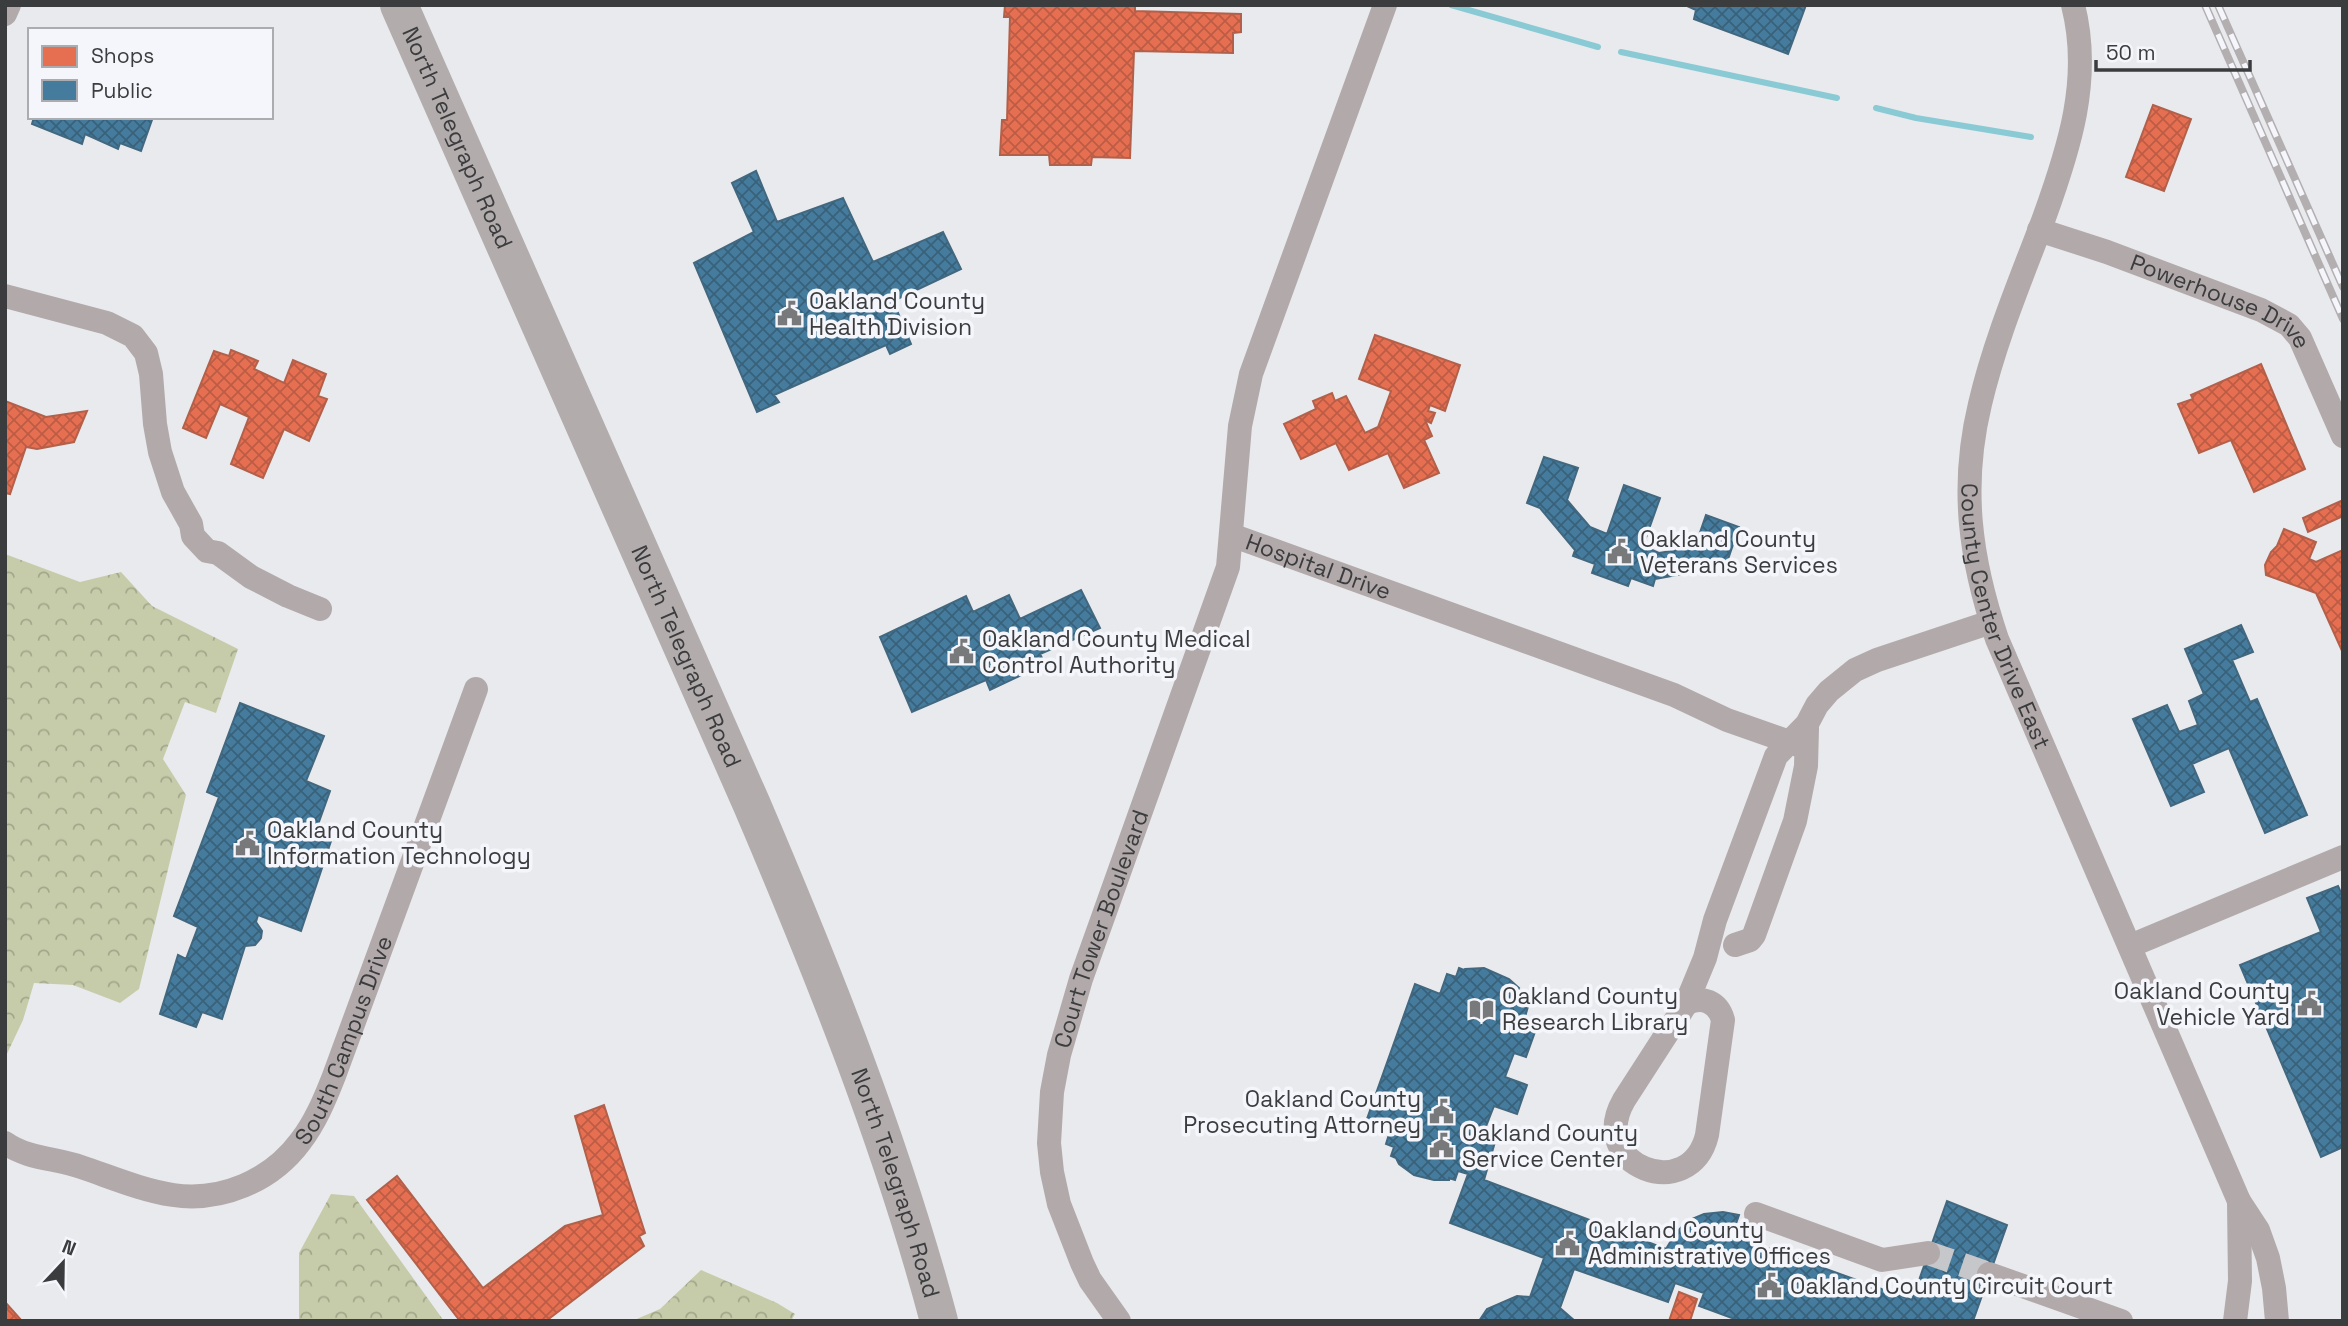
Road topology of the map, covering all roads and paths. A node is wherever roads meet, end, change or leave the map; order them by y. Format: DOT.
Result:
graph roads {
  1 [pos="9,5"];
  2 [pos="399,5"];
  3 [pos="1385,5"];
  4 [pos="2073,5"];
  5 [pos="5,15"];
  6 [pos="2039,230"];
  7 [pos="5,296"];
  8 [pos="2343,436"];
  9 [pos="1231,535"];
  10 [pos="320,609"];
  11 [pos="1991,622"];
  12 [pos="476,689"];
  13 [pos="1801,738"];
  14 [pos="2343,858"];
  15 [pos="1735,945"];
  16 [pos="2130,946"];
  17 [pos="1686,1004"];
  18 [pos="5,1137"];
  19 [pos="5,1143"];
  20 [pos="60,1159"];
  21 [pos="2239,1201"];
  22 [pos="1756,1214"];
  23 [pos="1928,1253"];
  24 [pos="1989,1274"];
  25 [pos="939,1321"];
  26 [pos="1119,1321"];
  27 [pos="2121,1321"];
  28 [pos="2235,1321"];
  29 [pos="2277,1321"];
  1 -- 5 [label="street"];
  2 -- 25 [label="main road, North Telegraph Road"];
  3 -- 9 [label="street, Hospital Drive"];
  4 -- 6 [label="street, County Center Drive East"];
  6 -- 8 [label="street, Powerhouse Drive"];
  6 -- 11 [label="street, County Center Drive East"];
  7 -- 10 [label="street"];
  9 -- 13 [label="street, Hospital Drive"];
  9 -- 26 [label="street, Court Tower Boulevard"];
  11 -- 13 [label="street"];
  11 -- 16 [label="street, County Center Drive East"];
  12 -- 20 [label="street, South Campus Drive"];
  13 -- 15 [label="street"];
  13 -- 17 [label="street"];
  14 -- 16 [label="street"];
  16 -- 21 [label="street, County Center Drive East"];
  17 -- 17 [label="street"];
  18 -- 20 [label="street, South Campus Drive"];
  19 -- 20 [label="street, South Campus Drive"];
  21 -- 28 [label="street, County Center Drive East"];
  21 -- 29 [label="street, County Center Drive East"];
  22 -- 23 [label="street"];
  24 -- 27 [label="street"];
}
